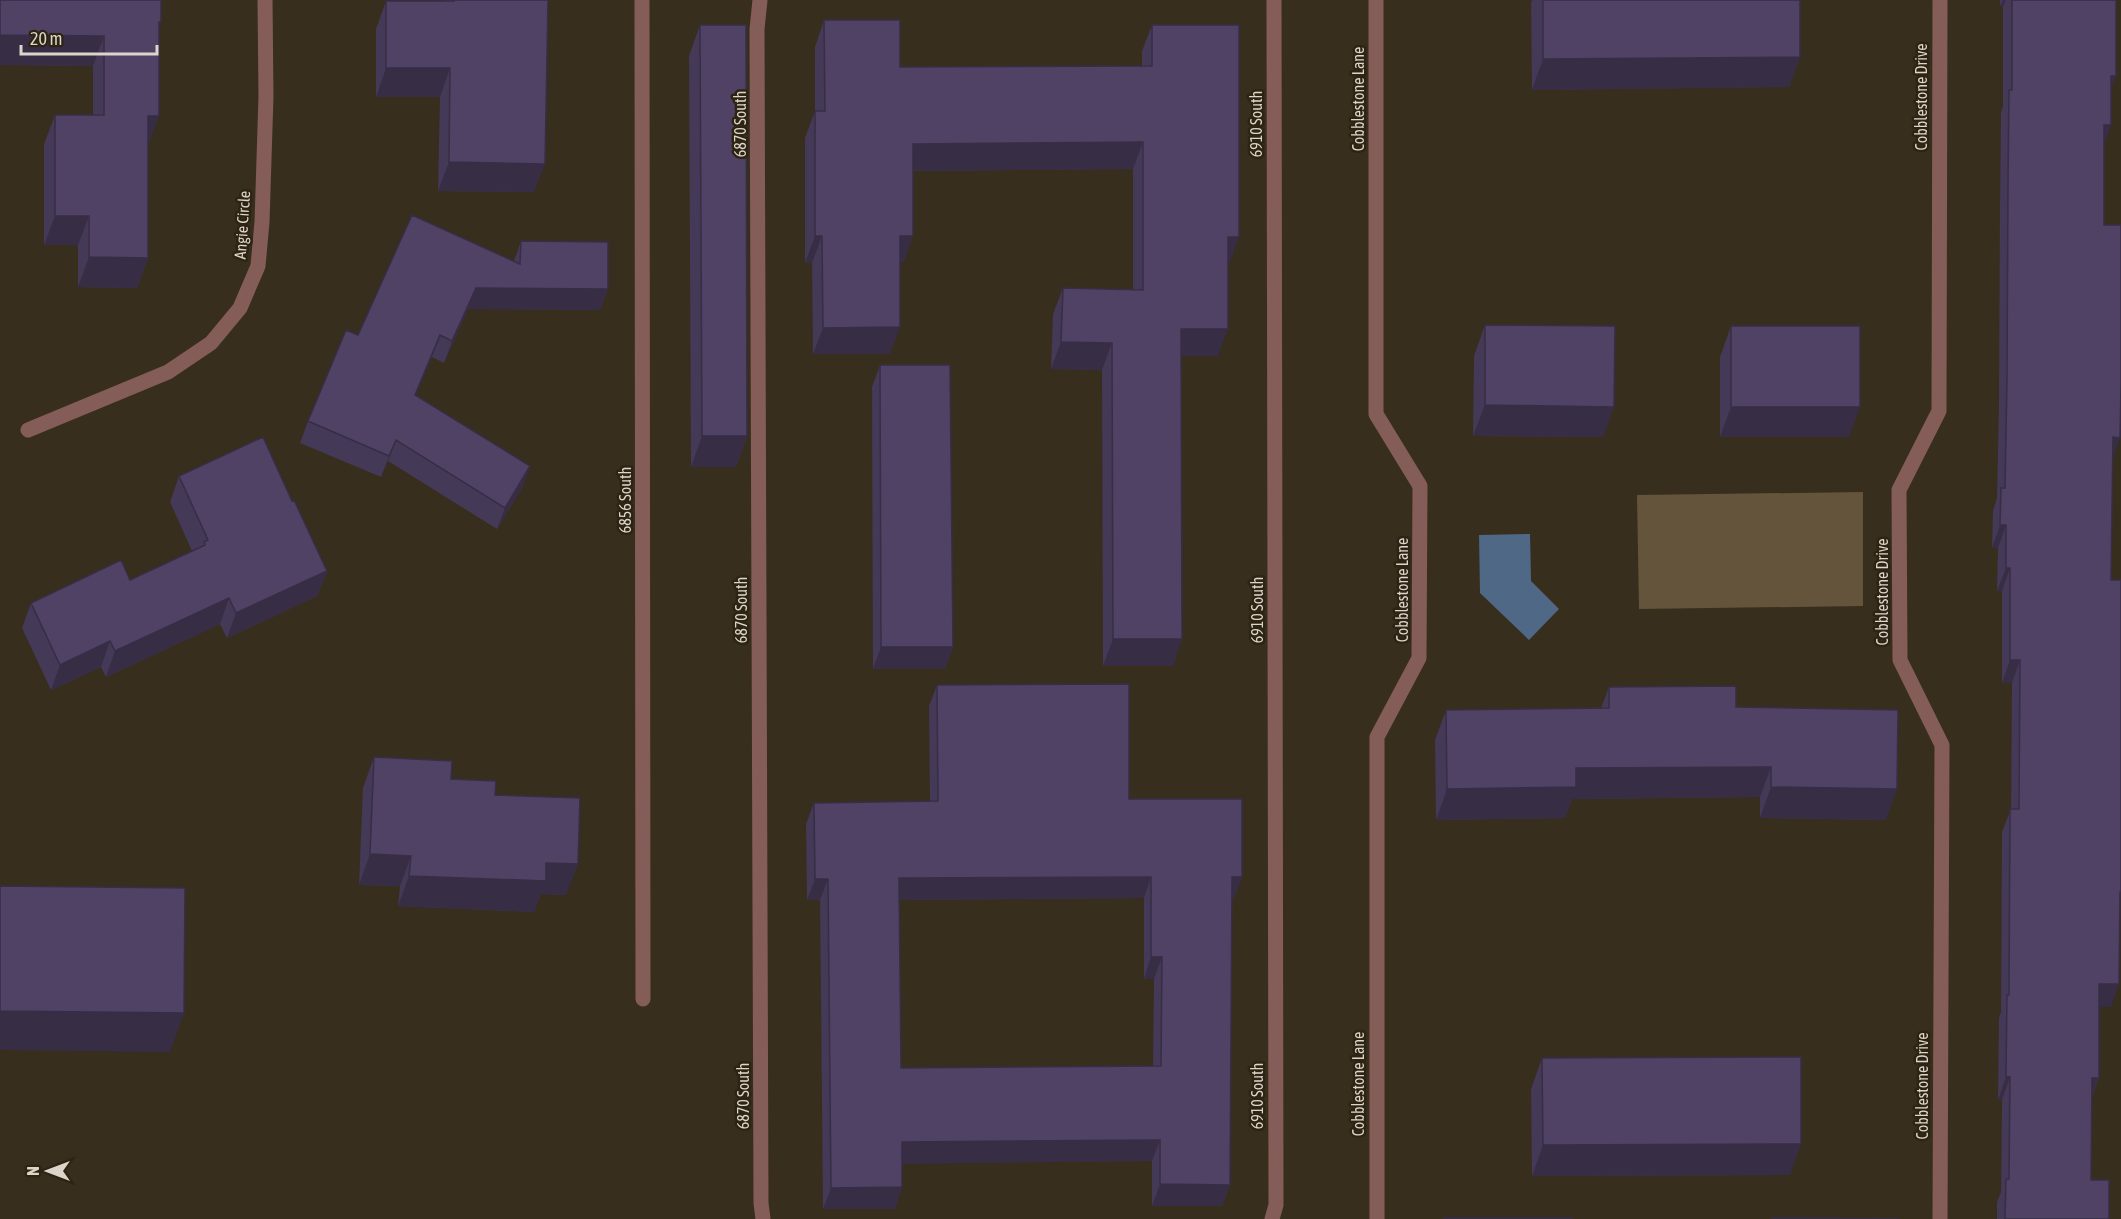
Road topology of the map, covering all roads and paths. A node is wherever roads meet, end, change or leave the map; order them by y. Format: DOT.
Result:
graph roads {
  1 [pos="265,0"];
  2 [pos="642,0"];
  3 [pos="760,0"];
  4 [pos="1274,0"];
  5 [pos="1376,0"];
  6 [pos="1940,0"];
  7 [pos="28,430"];
  8 [pos="643,999"];
  9 [pos="763,1219"];
  10 [pos="1272,1219"];
  11 [pos="1377,1219"];
  12 [pos="1940,1219"];
  1 -- 7 [label="street, Angie Circle"];
  2 -- 8 [label="street, 6856 South"];
  3 -- 9 [label="street, 6870 South"];
  4 -- 10 [label="street, 6910 South"];
  5 -- 11 [label="street, Cobblestone Lane"];
  6 -- 12 [label="street, Cobblestone Drive"];
}
